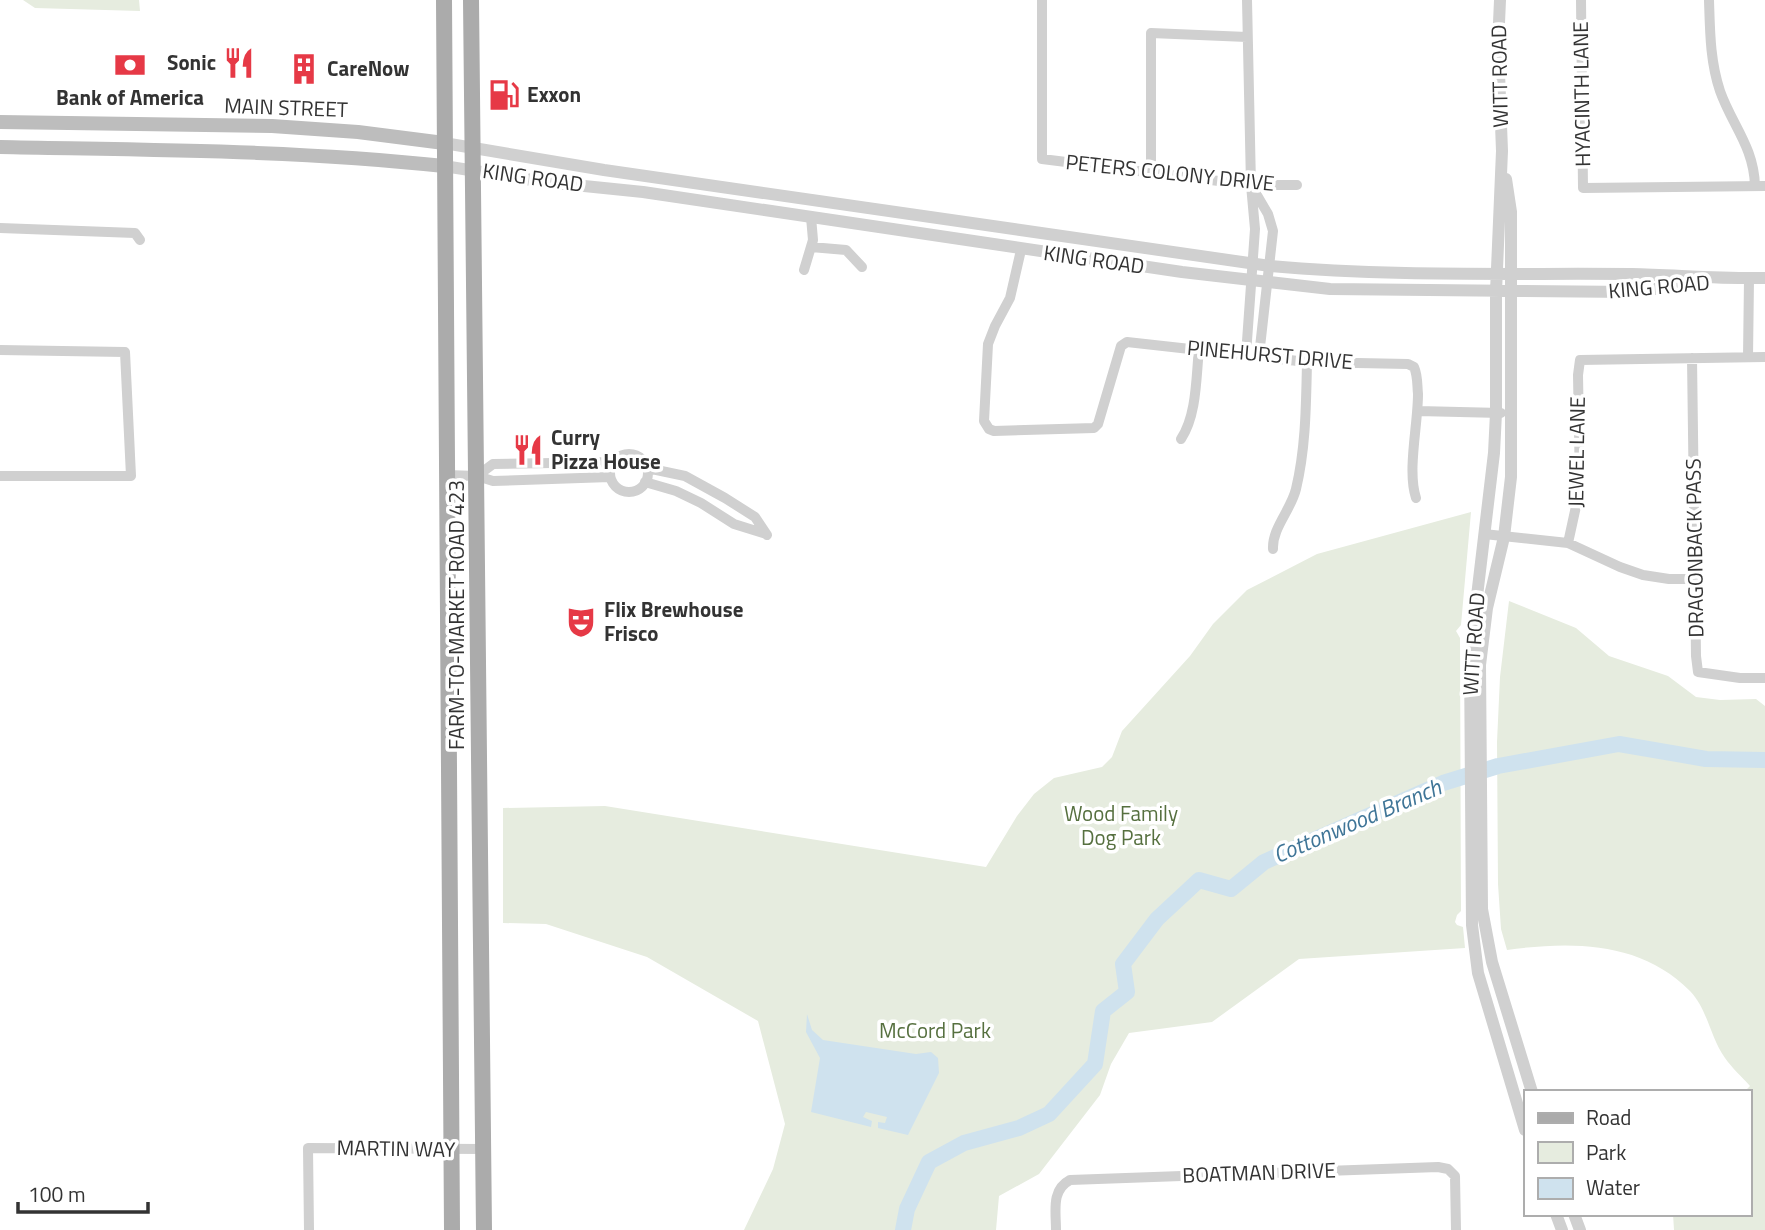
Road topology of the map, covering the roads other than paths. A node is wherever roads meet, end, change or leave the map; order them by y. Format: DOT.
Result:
graph roads {
  1 [pos="443,0"];
  2 [pos="471,0"];
  3 [pos="1042,0"];
  4 [pos="1247,0"];
  5 [pos="1500,0"];
  6 [pos="1581,0"];
  7 [pos="1709,0"];
  8 [pos="1247,37"];
  9 [pos="0,122"];
  10 [pos="444,142"];
  11 [pos="0,147"];
  12 [pos="471,148"];
  13 [pos="1502,151"];
  14 [pos="443,166"];
  15 [pos="471,169"];
  16 [pos="604,170"];
  17 [pos="1151,172"];
  18 [pos="1251,185"];
  19 [pos="1297,186"];
  20 [pos="1760,186"];
  21 [pos="602,188"];
  22 [pos="813,200"];
  23 [pos="811,217"];
  24 [pos="0,228"];
  25 [pos="1024,232"];
  26 [pos="140,240"];
  27 [pos="811,247"];
  28 [pos="1021,250"];
  29 [pos="1253,264"];
  30 [pos="862,267"];
  31 [pos="1270,267"];
  32 [pos="804,270"];
  33 [pos="1497,275"];
  34 [pos="1512,275"];
  35 [pos="1765,278"];
  36 [pos="1749,279"];
  37 [pos="1252,281"];
  38 [pos="1268,282"];
  39 [pos="1496,292"];
  40 [pos="1512,292"];
  41 [pos="1199,349"];
  42 [pos="0,350"];
  43 [pos="1246,355"];
  44 [pos="1259,356"];
  45 [pos="1748,357"];
  46 [pos="1765,357"];
  47 [pos="1692,358"];
  48 [pos="1307,362"];
  49 [pos="1418,411"];
  50 [pos="1496,413"];
  51 [pos="1512,413"];
  52 [pos="1181,439"];
  53 [pos="613,463"];
  54 [pos="647,468"];
  55 [pos="446,475"];
  56 [pos="0,476"];
  57 [pos="477,476"];
  58 [pos="610,477"];
  59 [pos="645,482"];
  60 [pos="1416,498"];
  61 [pos="1485,534"];
  62 [pos="1504,537"];
  63 [pos="1568,543"];
  64 [pos="1273,550"];
  65 [pos="1696,579"];
  66 [pos="1476,644"];
  67 [pos="1765,678"];
  68 [pos="1475,840"];
  69 [pos="1531,1090"];
  70 [pos="1524,1127"];
  71 [pos="451,1149"];
  72 [pos="483,1149"];
  73 [pos="309,1230"];
  74 [pos="452,1230"];
  75 [pos="484,1230"];
  76 [pos="1056,1230"];
  77 [pos="1456,1230"];
  1 -- 10 [label="main road, FARM-TO-MARKET ROAD 423"];
  2 -- 12 [label="main road, FARM-TO-MARKET ROAD 423"];
  3 -- 17 [label="street, PETERS COLONY DRIVE"];
  4 -- 8 [label="street"];
  5 -- 13 [label="street, WITT ROAD"];
  6 -- 20 [label="street, HYACINTH LANE"];
  7 -- 20 [label="street"];
  8 -- 17 [label="street"];
  8 -- 18 [label="street"];
  9 -- 10 [label="main road, MAIN STREET"];
  10 -- 12 [label="street, KING ROAD"];
  10 -- 14 [label="main road, FARM-TO-MARKET ROAD 423"];
  11 -- 14 [label="main road"];
  12 -- 15 [label="main road, FARM-TO-MARKET ROAD 423"];
  12 -- 16 [label="street, KING ROAD"];
  13 -- 33 [label="street, WITT ROAD"];
  13 -- 34 [label="street, WITT ROAD"];
  14 -- 15 [label="street, KING ROAD"];
  14 -- 55 [label="main road, FARM-TO-MARKET ROAD 423"];
  15 -- 21 [label="street, KING ROAD"];
  15 -- 57 [label="main road, FARM-TO-MARKET ROAD 423"];
  16 -- 21 [label="street"];
  16 -- 22 [label="street, KING ROAD"];
  17 -- 18 [label="street, PETERS COLONY DRIVE"];
  18 -- 19 [label="street, PETERS COLONY DRIVE"];
  18 -- 29 [label="street"];
  18 -- 31 [label="street"];
  21 -- 23 [label="street, KING ROAD"];
  22 -- 23 [label="street"];
  22 -- 25 [label="street, KING ROAD"];
  23 -- 27 [label="street"];
  23 -- 28 [label="street, KING ROAD"];
  24 -- 26 [label="street"];
  25 -- 28 [label="street"];
  25 -- 29 [label="street, KING ROAD"];
  27 -- 30 [label="street"];
  27 -- 32 [label="street"];
  28 -- 37 [label="street, KING ROAD"];
  28 -- 41 [label="street, PINEHURST DRIVE"];
  29 -- 31 [label="street, KING ROAD"];
  29 -- 37 [label="street"];
  31 -- 33 [label="street, KING ROAD"];
  31 -- 38 [label="street"];
  33 -- 34 [label="street, KING ROAD"];
  33 -- 39 [label="street, WITT ROAD"];
  34 -- 36 [label="street, KING ROAD"];
  34 -- 40 [label="street, WITT ROAD"];
  35 -- 36 [label="street, KING ROAD"];
  36 -- 40 [label="street, KING ROAD"];
  36 -- 45 [label="street"];
  37 -- 38 [label="street, KING ROAD"];
  37 -- 43 [label="street"];
  38 -- 39 [label="street, KING ROAD"];
  38 -- 44 [label="street"];
  39 -- 40 [label="street, KING ROAD"];
  39 -- 50 [label="street, WITT ROAD"];
  40 -- 51 [label="street, WITT ROAD"];
  41 -- 43 [label="street, PINEHURST DRIVE"];
  41 -- 52 [label="street"];
  42 -- 56 [label="street"];
  43 -- 44 [label="street, PINEHURST DRIVE"];
  44 -- 48 [label="street, PINEHURST DRIVE"];
  45 -- 46 [label="street"];
  45 -- 47 [label="street"];
  47 -- 63 [label="street, JEWEL LANE"];
  47 -- 65 [label="street, DRAGONBACK PASS"];
  48 -- 49 [label="street, PINEHURST DRIVE"];
  48 -- 64 [label="street"];
  49 -- 50 [label="street"];
  49 -- 60 [label="street"];
  50 -- 51 [label="street"];
  50 -- 61 [label="street, WITT ROAD"];
  51 -- 62 [label="street, WITT ROAD"];
  53 -- 54 [label="street"];
  53 -- 57 [label="street"];
  53 -- 58 [label="street"];
  54 -- 59 [label="street"];
  54 -- 59 [label="street"];
  55 -- 57 [label="street"];
  55 -- 71 [label="main road, FARM-TO-MARKET ROAD 423"];
  57 -- 58 [label="street"];
  57 -- 72 [label="main road, FARM-TO-MARKET ROAD 423"];
  58 -- 59 [label="street"];
  61 -- 62 [label="street"];
  61 -- 66 [label="street, WITT ROAD"];
  62 -- 63 [label="street"];
  62 -- 66 [label="street, WITT ROAD"];
  63 -- 65 [label="street"];
  65 -- 67 [label="street, DRAGONBACK PASS"];
  66 -- 68 [label="street, WITT ROAD"];
  68 -- 69 [label="street, WITT ROAD"];
  68 -- 70 [label="street, WITT ROAD"];
  71 -- 72 [label="street, MARTIN WAY"];
  71 -- 73 [label="street, MARTIN WAY"];
  71 -- 74 [label="main road, FARM-TO-MARKET ROAD 423"];
  72 -- 75 [label="main road, FARM-TO-MARKET ROAD 423"];
  76 -- 77 [label="street, BOATMAN DRIVE"];
}
